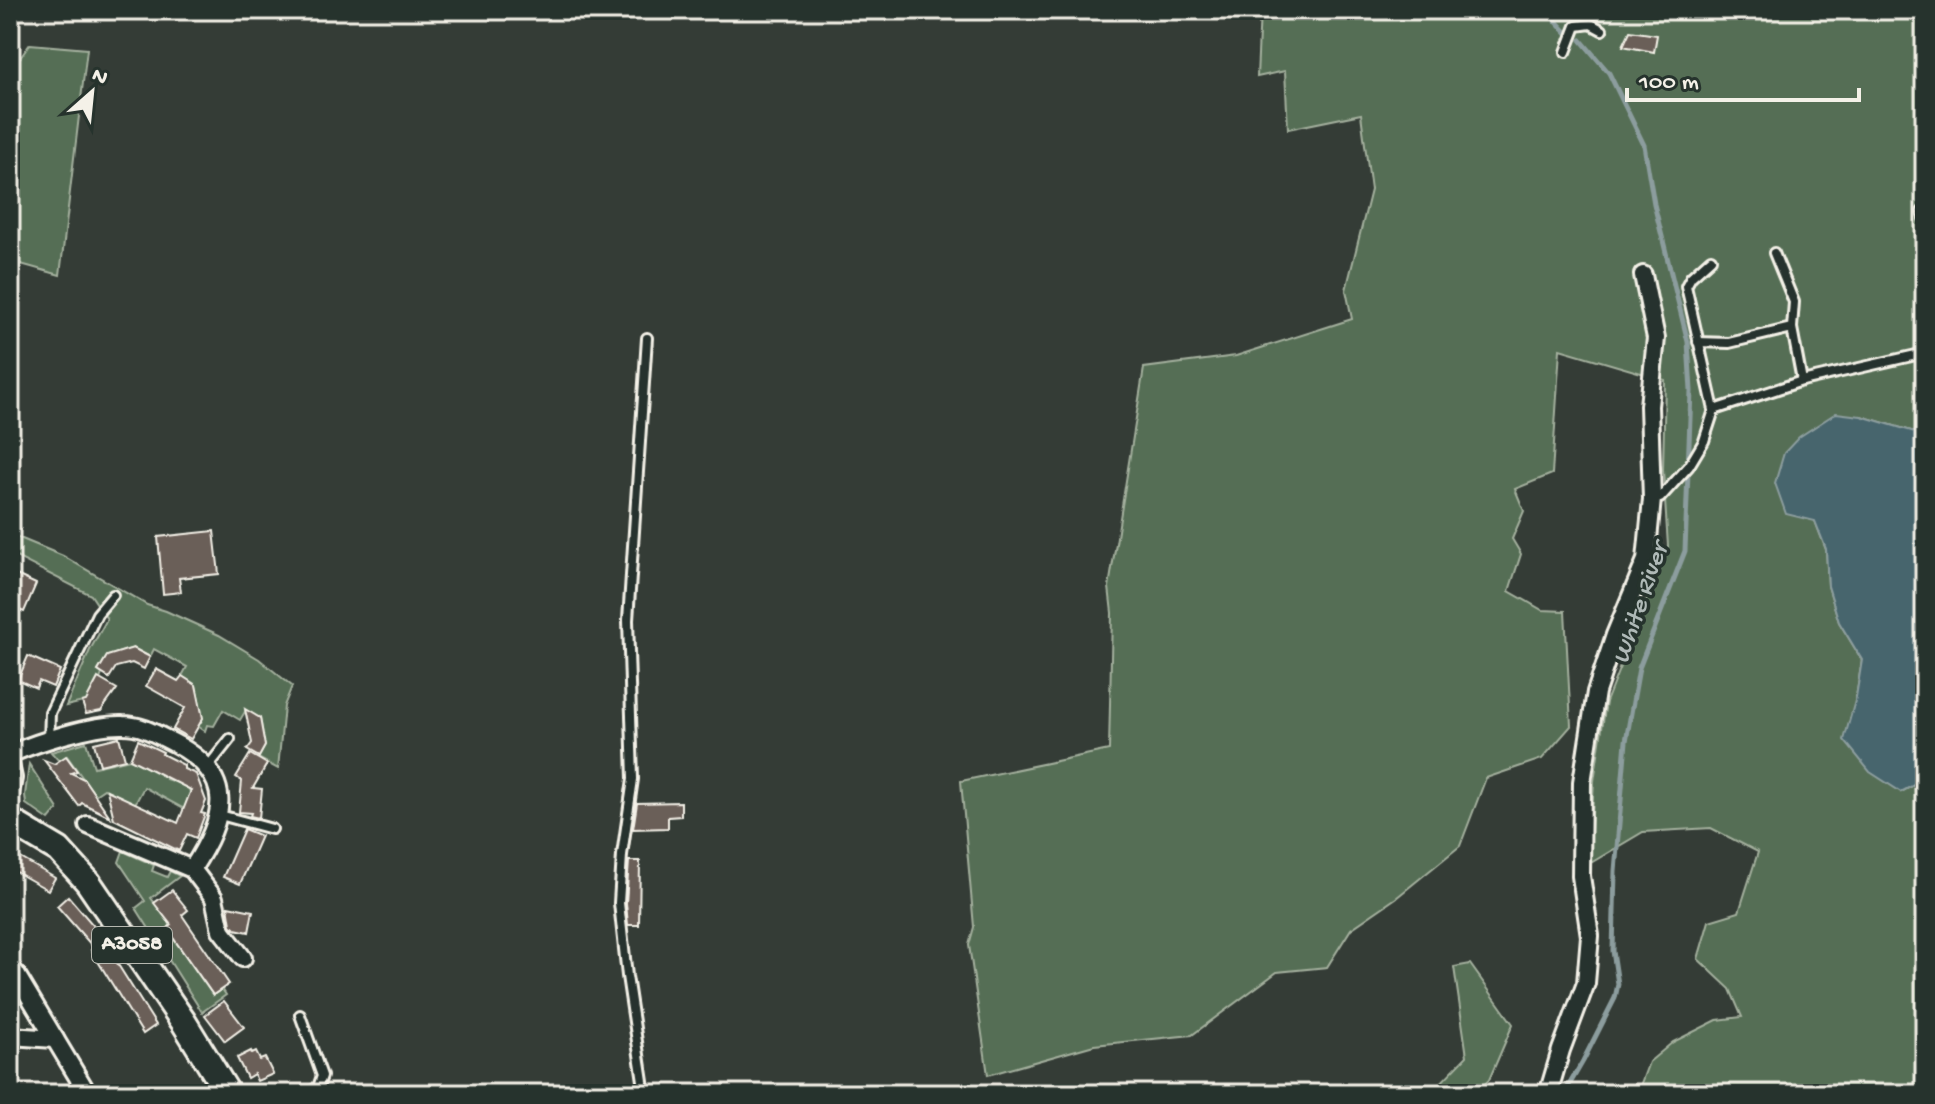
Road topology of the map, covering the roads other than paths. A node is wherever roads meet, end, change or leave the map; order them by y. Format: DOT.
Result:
graph roads {
  1 [pos="1602,30"];
  2 [pos="1566,52"];
  3 [pos="1774,253"];
  4 [pos="1711,259"];
  5 [pos="1643,275"];
  6 [pos="1792,328"];
  7 [pos="647,338"];
  8 [pos="1698,342"];
  9 [pos="1925,353"];
  10 [pos="1802,381"];
  11 [pos="1714,410"];
  12 [pos="1652,499"];
  13 [pos="113,595"];
  14 [pos="230,739"];
  15 [pos="49,741"];
  16 [pos="10,754"];
  17 [pos="10,765"];
  18 [pos="207,769"];
  19 [pos="10,793"];
  20 [pos="220,815"];
  21 [pos="10,821"];
  22 [pos="88,825"];
  23 [pos="272,829"];
  24 [pos="192,869"];
  25 [pos="243,958"];
  26 [pos="10,967"];
  27 [pos="300,1015"];
  28 [pos="10,1036"];
  29 [pos="55,1039"];
  30 [pos="88,1094"];
  31 [pos="228,1094"];
  32 [pos="308,1094"];
  33 [pos="645,1094"];
  34 [pos="1548,1094"];
  1 -- 2 [label="lane"];
  3 -- 6 [label="lane"];
  4 -- 8 [label="lane"];
  5 -- 12 [label="street"];
  6 -- 8 [label="lane"];
  6 -- 10 [label="lane"];
  7 -- 33 [label="lane"];
  8 -- 11 [label="lane"];
  9 -- 10 [label="lane"];
  10 -- 11 [label="lane"];
  11 -- 12 [label="lane"];
  12 -- 34 [label="street"];
  13 -- 15 [label="lane"];
  14 -- 18 [label="lane"];
  15 -- 16 [label="street"];
  15 -- 18 [label="street"];
  17 -- 19 [label="street"];
  18 -- 20 [label="street"];
  20 -- 23 [label="lane"];
  20 -- 24 [label="street"];
  21 -- 31 [label="main road, A3058"];
  22 -- 24 [label="street"];
  24 -- 25 [label="street"];
  26 -- 29 [label="street"];
  27 -- 32 [label="lane"];
  28 -- 29 [label="street"];
  29 -- 30 [label="street"];
}
